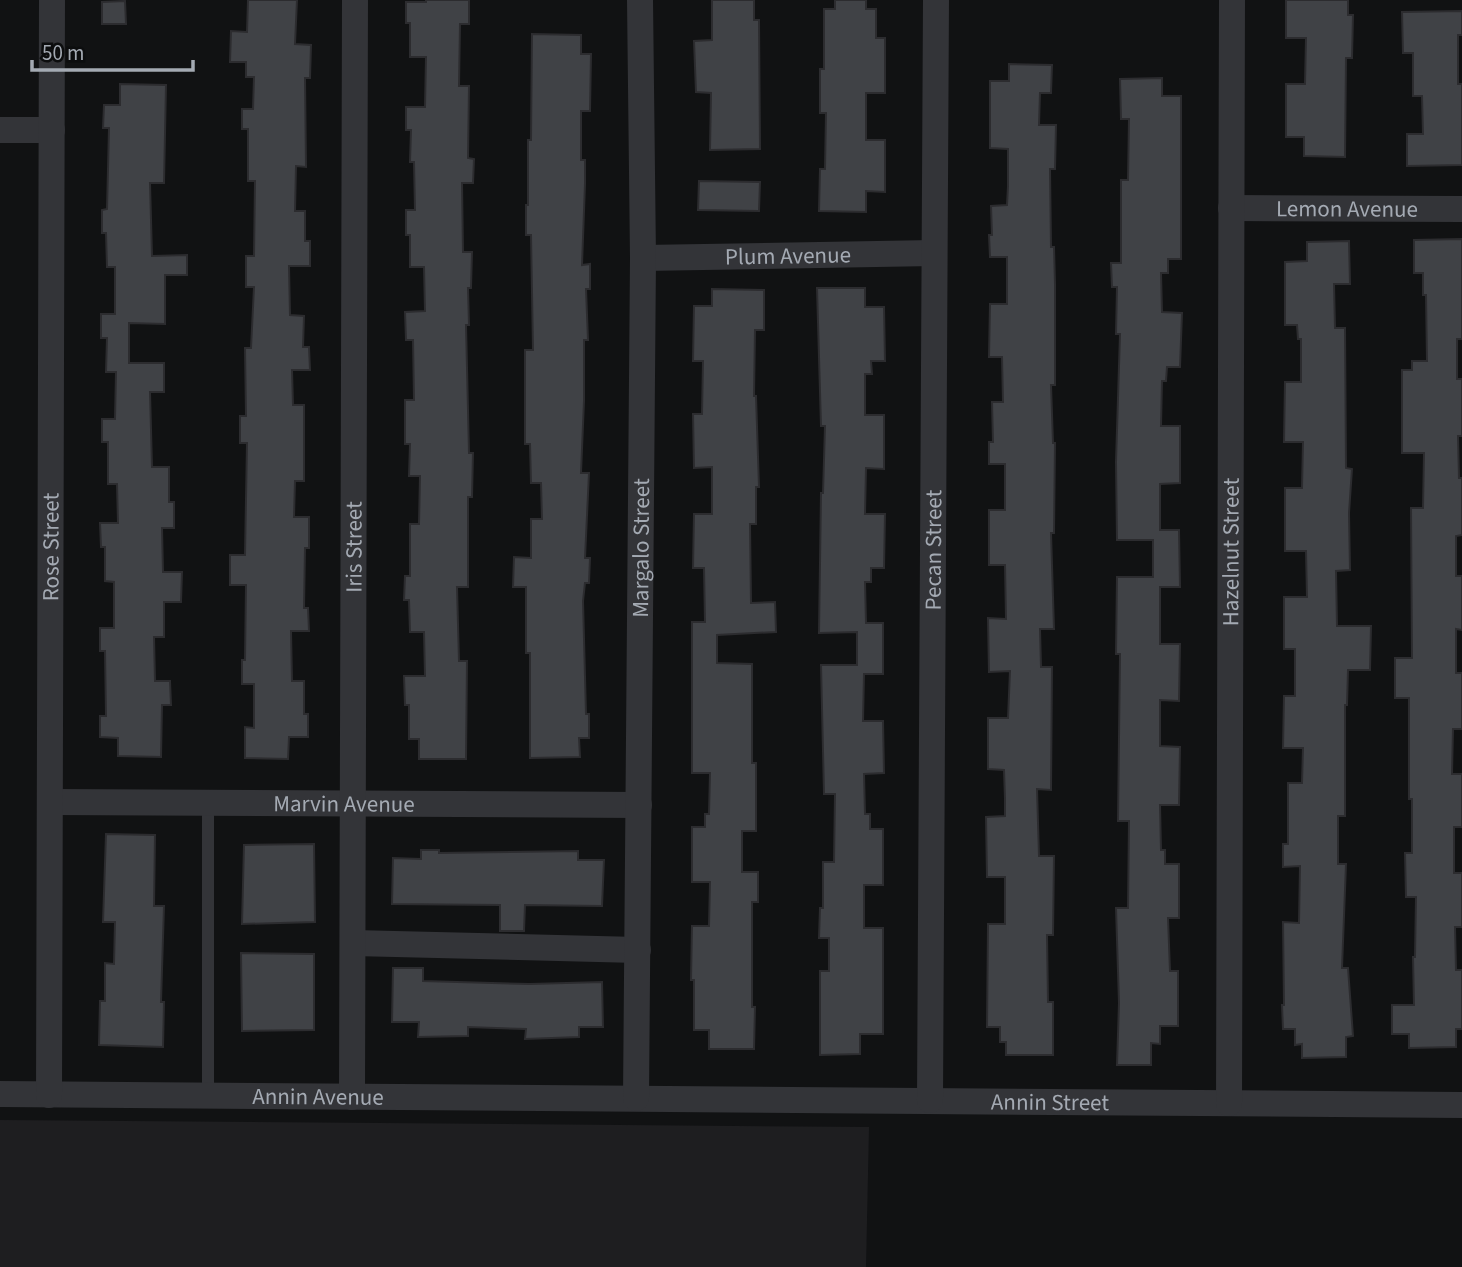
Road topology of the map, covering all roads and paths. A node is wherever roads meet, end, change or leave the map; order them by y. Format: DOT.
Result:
graph roads {
  1 [pos="52,0"];
  2 [pos="355,0"];
  3 [pos="640,0"];
  4 [pos="936,0"];
  5 [pos="1232,0"];
  6 [pos="0,130"];
  7 [pos="52,130"];
  8 [pos="1231,208"];
  9 [pos="1462,209"];
  10 [pos="934,253"];
  11 [pos="643,258"];
  12 [pos="50,802"];
  13 [pos="208,803"];
  14 [pos="353,804"];
  15 [pos="639,805"];
  16 [pos="353,943"];
  17 [pos="638,950"];
  18 [pos="0,1094"];
  19 [pos="49,1094"];
  20 [pos="208,1096"];
  21 [pos="352,1097"];
  22 [pos="636,1098"];
  23 [pos="930,1100"];
  24 [pos="1229,1103"];
  25 [pos="1462,1105"];
  1 -- 7 [label="street, Rose Street"];
  2 -- 14 [label="street, Iris Street"];
  3 -- 11 [label="street, Margalo Street"];
  4 -- 10 [label="street, Pecan Street"];
  5 -- 8 [label="street, Hazelnut Street"];
  6 -- 7 [label="street"];
  7 -- 12 [label="street, Rose Street"];
  8 -- 9 [label="street, Lemon Avenue"];
  8 -- 24 [label="street, Hazelnut Street"];
  10 -- 11 [label="street, Plum Avenue"];
  10 -- 23 [label="street, Pecan Street"];
  11 -- 15 [label="street, Margalo Street"];
  12 -- 13 [label="street, Marvin Avenue"];
  12 -- 19 [label="street, Rose Street"];
  13 -- 14 [label="street, Marvin Avenue"];
  13 -- 20 [label="lane"];
  14 -- 15 [label="street, Marvin Avenue"];
  14 -- 16 [label="street, Iris Street"];
  15 -- 17 [label="street, Margalo Street"];
  16 -- 17 [label="street"];
  16 -- 21 [label="street, Iris Street"];
  17 -- 22 [label="street, Margalo Street"];
  18 -- 19 [label="street, Annin Avenue"];
  19 -- 20 [label="street, Annin Avenue"];
  20 -- 21 [label="street, Annin Avenue"];
  21 -- 22 [label="street, Annin Avenue"];
  22 -- 23 [label="street, Annin Street"];
  23 -- 24 [label="street, Annin Street"];
  24 -- 25 [label="street, Annin Street"];
}
